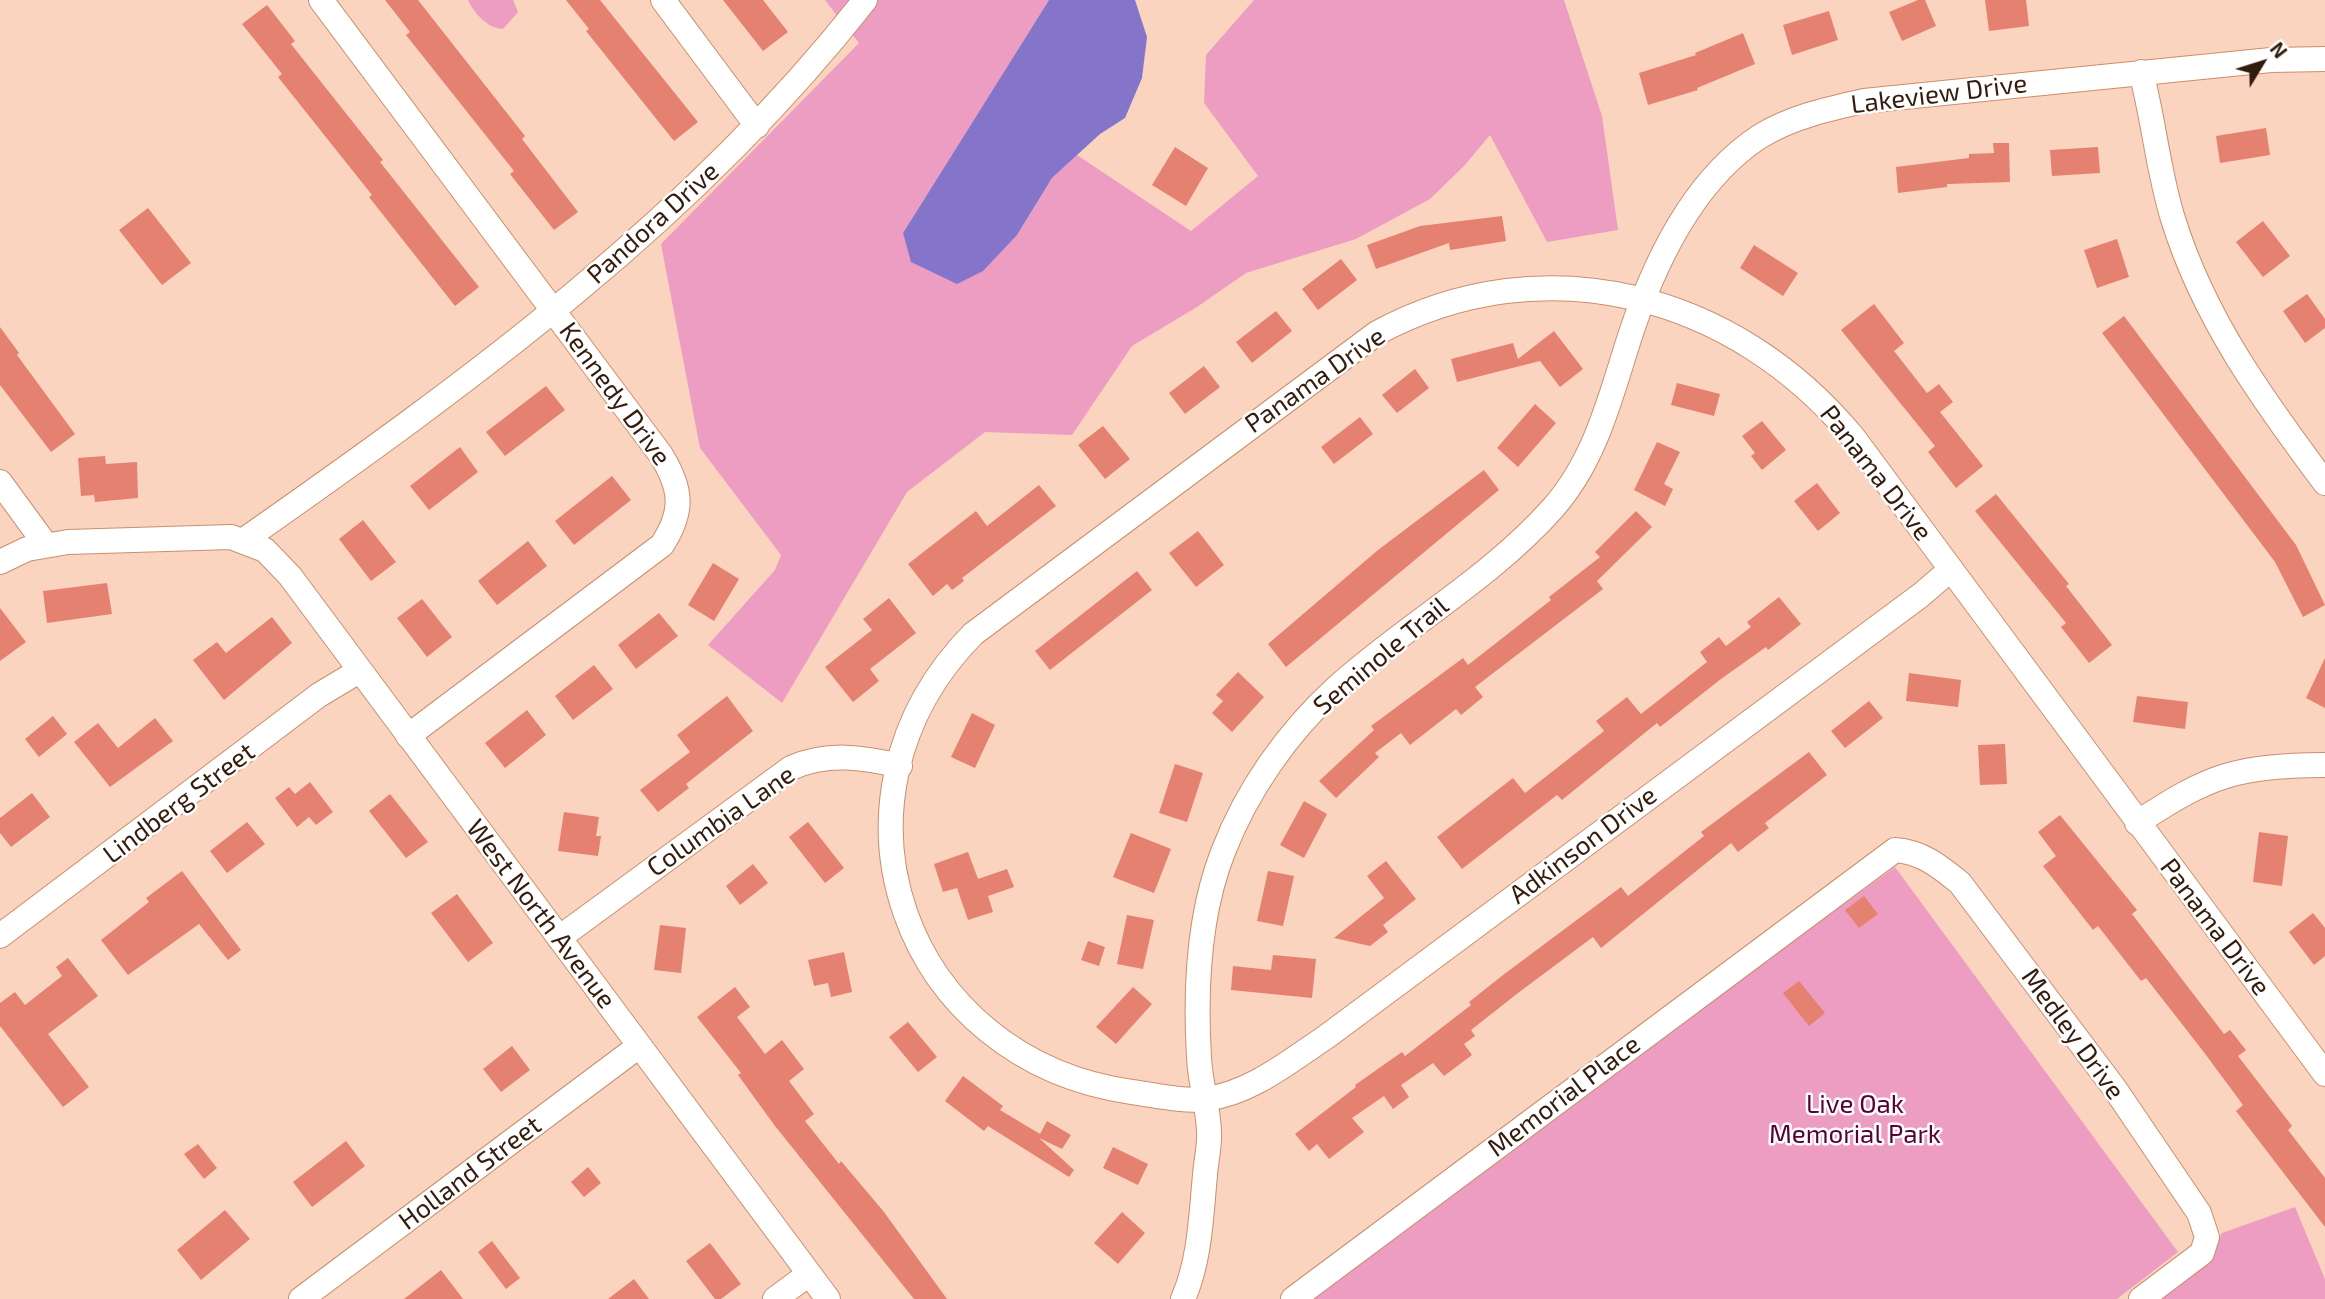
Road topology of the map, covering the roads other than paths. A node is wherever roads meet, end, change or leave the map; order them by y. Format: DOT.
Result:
graph roads {
  1 [pos="320,0"];
  2 [pos="663,0"];
  3 [pos="865,0"];
  4 [pos="2325,59"];
  5 [pos="2141,72"];
  6 [pos="757,126"];
  7 [pos="1644,299"];
  8 [pos="554,309"];
  9 [pos="0,482"];
  10 [pos="2325,483"];
  11 [pos="244,540"];
  12 [pos="46,545"];
  13 [pos="0,562"];
  14 [pos="1950,570"];
  15 [pos="359,671"];
  16 [pos="408,736"];
  17 [pos="2325,765"];
  18 [pos="900,766"];
  19 [pos="2137,823"];
  20 [pos="1834,894"];
  21 [pos="0,936"];
  22 [pos="559,938"];
  23 [pos="639,1046"];
  24 [pos="2325,1074"];
  25 [pos="1205,1099"];
  26 [pos="809,1274"];
  27 [pos="301,1299"];
  28 [pos="775,1299"];
  29 [pos="828,1299"];
  30 [pos="1183,1299"];
  31 [pos="1293,1299"];
  32 [pos="2141,1299"];
  1 -- 8 [label="street, Kennedy Drive"];
  2 -- 6 [label="street"];
  3 -- 6 [label="street, Pandora Drive"];
  4 -- 5 [label="street, Lakeview Drive"];
  5 -- 7 [label="street, Lakeview Drive"];
  5 -- 10 [label="street"];
  6 -- 8 [label="street, Pandora Drive"];
  7 -- 14 [label="street, Panama Drive"];
  7 -- 18 [label="street, Panama Drive"];
  7 -- 25 [label="street, Seminole Trail"];
  8 -- 11 [label="street, Pandora Drive"];
  8 -- 16 [label="street, Kennedy Drive"];
  9 -- 12 [label="street"];
  11 -- 12 [label="street"];
  11 -- 15 [label="street, West North Avenue"];
  12 -- 13 [label="street"];
  14 -- 19 [label="street, Panama Drive"];
  14 -- 25 [label="street, Adkinson Drive"];
  15 -- 16 [label="street, West North Avenue"];
  15 -- 21 [label="street, Lindberg Street"];
  16 -- 22 [label="street, West North Avenue"];
  17 -- 19 [label="street"];
  18 -- 22 [label="street, Columbia Lane"];
  18 -- 25 [label="street, Panama Drive"];
  19 -- 24 [label="street, Panama Drive"];
  20 -- 31 [label="street, Memorial Place"];
  20 -- 32 [label="street, Medley Drive"];
  22 -- 23 [label="street, West North Avenue"];
  23 -- 26 [label="street, West North Avenue"];
  23 -- 27 [label="street, Holland Street"];
  25 -- 30 [label="street, Seminole Trail"];
  26 -- 28 [label="street"];
  26 -- 29 [label="street, West North Avenue"];
}
